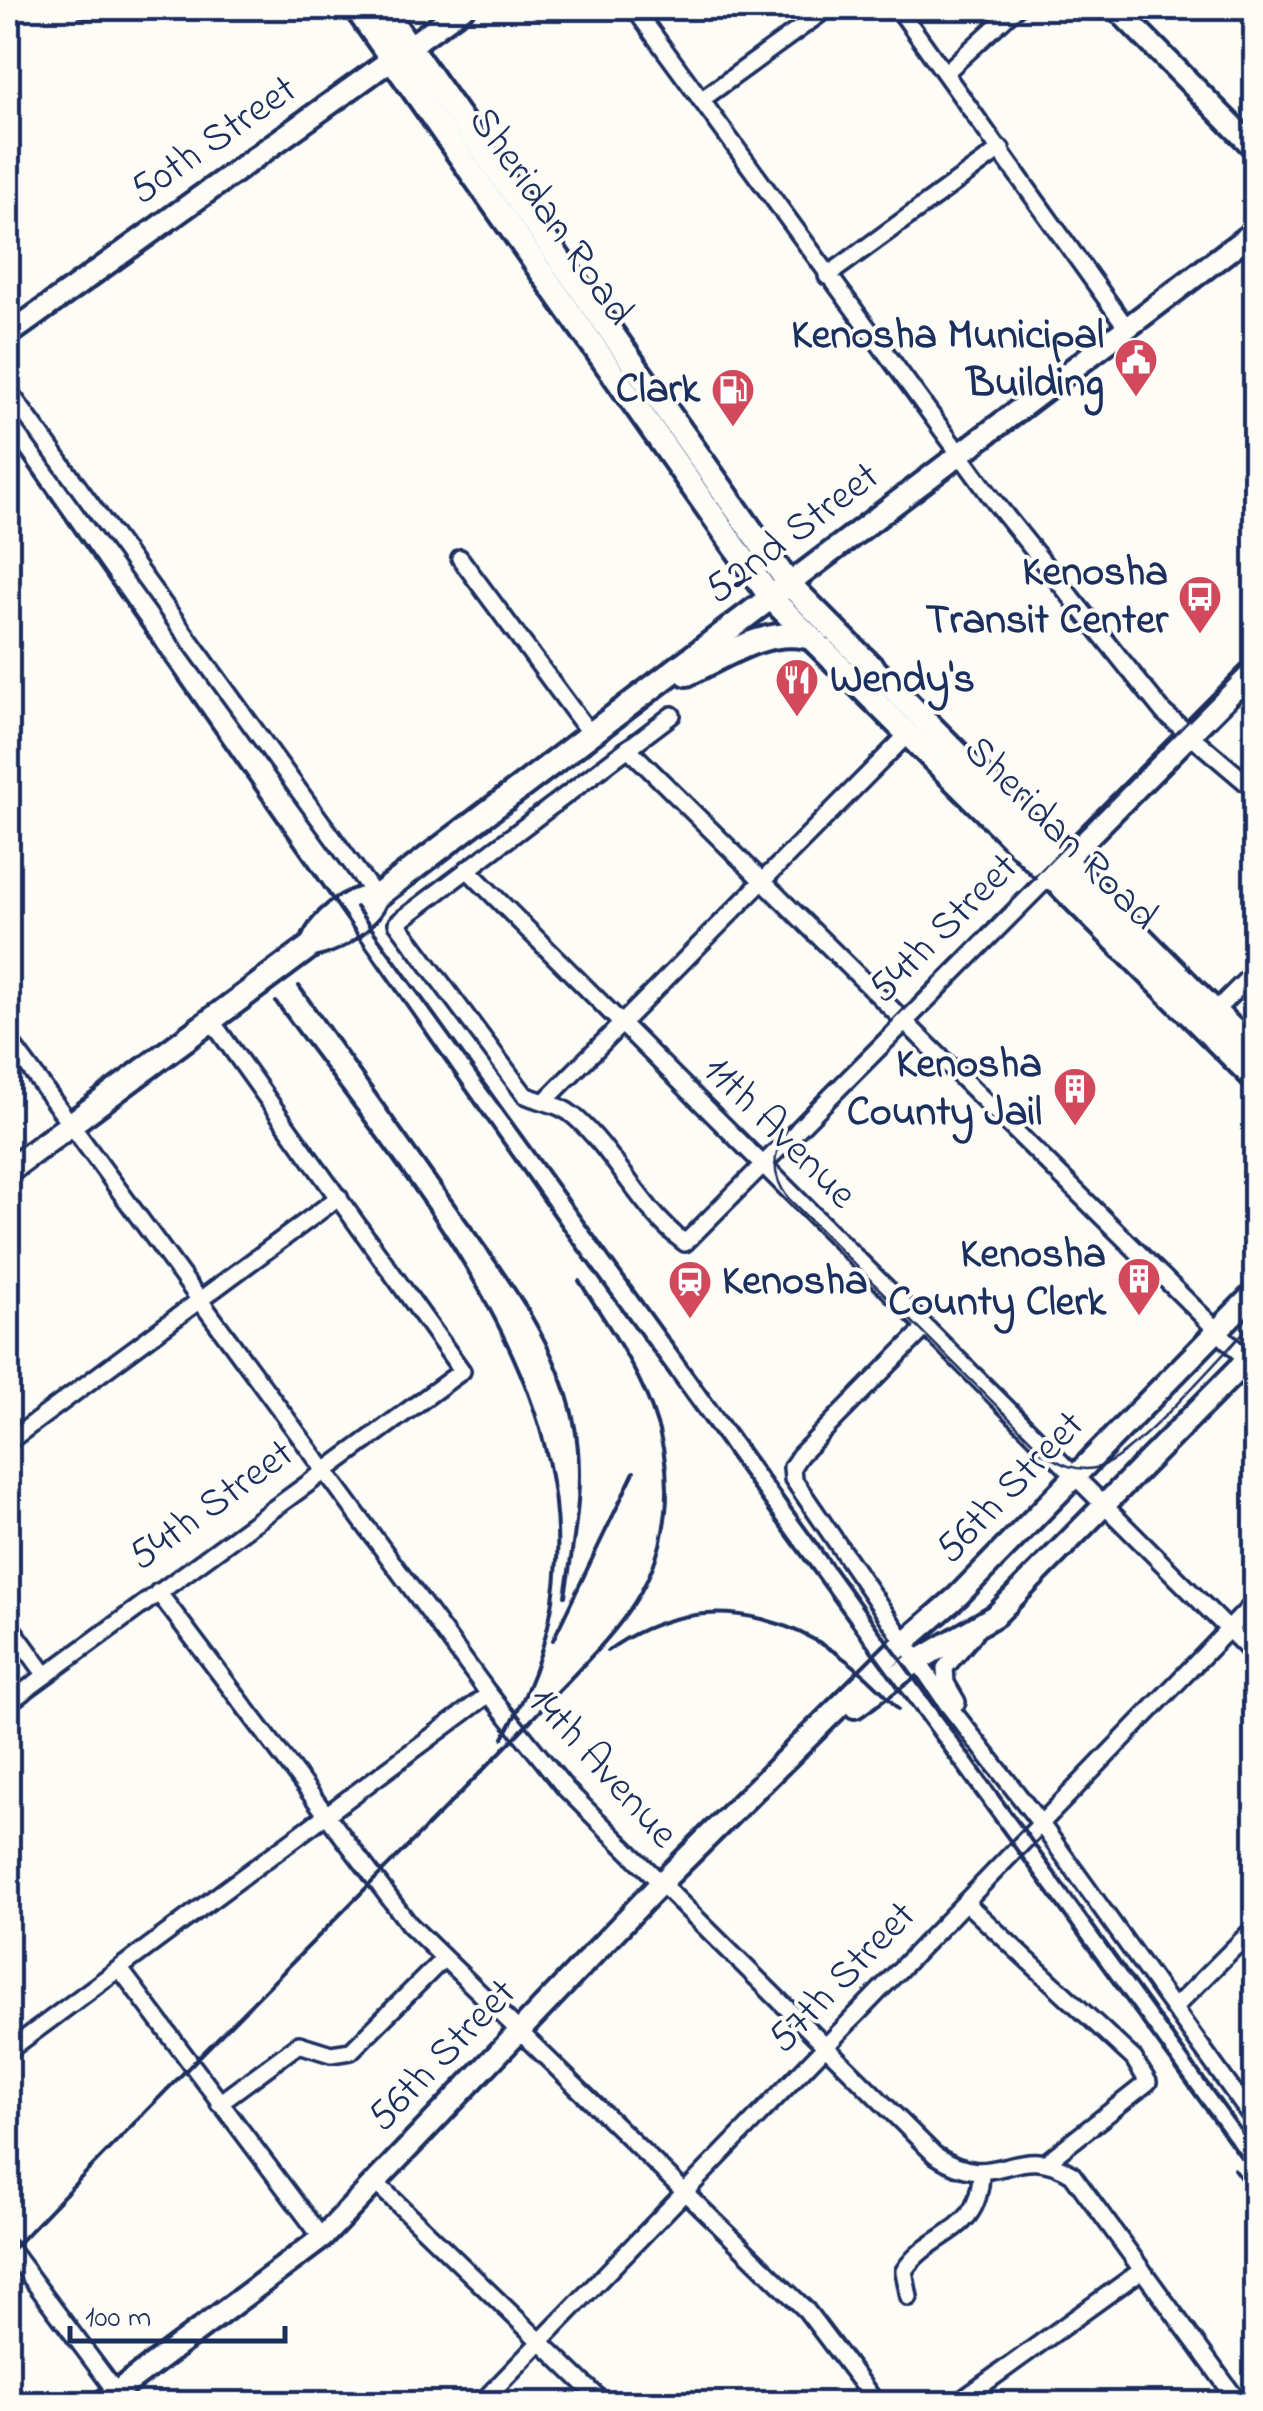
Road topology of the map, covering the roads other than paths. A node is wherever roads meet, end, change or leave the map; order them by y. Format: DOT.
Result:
graph roads {
  1 [pos="356,8"];
  2 [pos="382,8"];
  3 [pos="463,8"];
  4 [pos="634,8"];
  5 [pos="828,8"];
  6 [pos="898,8"];
  7 [pos="1016,8"];
  8 [pos="1116,8"];
  9 [pos="401,52"];
  10 [pos="946,72"];
  11 [pos="701,100"];
  12 [pos="1000,149"];
  13 [pos="1256,150"];
  14 [pos="1256,230"];
  15 [pos="827,276"];
  16 [pos="1128,328"];
  17 [pos="8,336"];
  18 [pos="8,390"];
  19 [pos="958,456"];
  20 [pos="460,558"];
  21 [pos="780,591"];
  22 [pos="807,637"];
  23 [pos="1256,668"];
  24 [pos="648,692"];
  25 [pos="672,715"];
  26 [pos="591,734"];
  27 [pos="1189,734"];
  28 [pos="906,736"];
  29 [pos="628,748"];
  30 [pos="1256,791"];
  31 [pos="1057,868"];
  32 [pos="467,869"];
  33 [pos="765,882"];
  34 [pos="376,896"];
  35 [pos="1256,970"];
  36 [pos="1214,1012"];
  37 [pos="211,1020"];
  38 [pos="906,1020"];
  39 [pos="619,1024"];
  40 [pos="8,1039"];
  41 [pos="1256,1053"];
  42 [pos="1256,1080"];
  43 [pos="547,1099"];
  44 [pos="70,1124"];
  45 [pos="763,1164"];
  46 [pos="8,1171"];
  47 [pos="339,1197"];
  48 [pos="1256,1291"];
  49 [pos="197,1300"];
  50 [pos="925,1328"];
  51 [pos="1217,1331"];
  52 [pos="1253,1360"];
  53 [pos="8,1442"];
  54 [pos="324,1472"];
  55 [pos="1072,1476"];
  56 [pos="1104,1507"];
  57 [pos="158,1592"];
  58 [pos="1256,1601"];
  59 [pos="8,1623"];
  60 [pos="982,1626"];
  61 [pos="1228,1630"];
  62 [pos="907,1641"];
  63 [pos="1256,1657"];
  64 [pos="918,1660"];
  65 [pos="44,1674"];
  66 [pos="489,1694"];
  67 [pos="8,1702"];
  68 [pos="967,1724"];
  69 [pos="816,1732"];
  70 [pos="327,1816"];
  71 [pos="1041,1824"];
  72 [pos="660,1884"];
  73 [pos="965,1902"];
  74 [pos="1256,1926"];
  75 [pos="442,1960"];
  76 [pos="120,1969"];
  77 [pos="1174,2008"];
  78 [pos="518,2032"];
  79 [pos="823,2048"];
  80 [pos="8,2051"];
  81 [pos="219,2103"];
  82 [pos="1256,2122"];
  83 [pos="1048,2160"];
  84 [pos="982,2174"];
  85 [pos="374,2181"];
  86 [pos="686,2195"];
  87 [pos="322,2238"];
  88 [pos="8,2247"];
  89 [pos="1142,2270"];
  90 [pos="909,2297"];
  91 [pos="540,2344"];
  92 [pos="872,2398"];
  93 [pos="114,2400"];
  94 [pos="480,2404"];
  95 [pos="605,2404"];
  96 [pos="854,2404"];
  97 [pos="956,2404"];
  98 [pos="1240,2404"];
  1 -- 9 [label="main road, Sheridan Road"];
  2 -- 9 [label="main road, Sheridan Road"];
  3 -- 9 [label="street, 50th Street"];
  4 -- 11 [label="street"];
  5 -- 11 [label="street"];
  6 -- 10 [label="street"];
  7 -- 10 [label="street"];
  8 -- 13 [label="street"];
  9 -- 17 [label="street, 50th Street"];
  9 -- 21 [label="main road, Sheridan Road"];
  10 -- 12 [label="street"];
  11 -- 15 [label="street"];
  12 -- 15 [label="street"];
  12 -- 16 [label="street"];
  14 -- 16 [label="street, 52nd Street"];
  15 -- 19 [label="street"];
  16 -- 19 [label="street, 52nd Street"];
  18 -- 34 [label="street"];
  19 -- 21 [label="street, 52nd Street"];
  19 -- 27 [label="street"];
  20 -- 26 [label="street"];
  21 -- 22 [label="main road, Sheridan Road"];
  21 -- 24 [label="main road, 52nd Street"];
  21 -- 31 [label="main road, Sheridan Road"];
  22 -- 24 [label="main road"];
  22 -- 28 [label="main road, Sheridan Road"];
  23 -- 27 [label="street, 54th Street"];
  24 -- 26 [label="main road, 52nd Street"];
  25 -- 29 [label="street"];
  26 -- 34 [label="main road, 52nd Street"];
  27 -- 30 [label="street"];
  27 -- 31 [label="street, 54th Street"];
  28 -- 31 [label="main road, Sheridan Road"];
  28 -- 33 [label="street"];
  29 -- 32 [label="street"];
  29 -- 33 [label="street"];
  31 -- 36 [label="main road, Sheridan Road"];
  31 -- 38 [label="street, 54th Street"];
  31 -- 42 [label="main road, Sheridan Road"];
  32 -- 39 [label="street, 11th Avenue"];
  32 -- 43 [label="street"];
  33 -- 38 [label="street"];
  33 -- 39 [label="street"];
  34 -- 37 [label="main road, 52nd Street"];
  35 -- 36 [label="street"];
  36 -- 41 [label="main road, Sheridan Road"];
  37 -- 44 [label="main road, 52nd Street"];
  37 -- 47 [label="street"];
  38 -- 45 [label="street, 54th Street"];
  38 -- 51 [label="street"];
  39 -- 43 [label="street"];
  39 -- 45 [label="street, 11th Avenue"];
  40 -- 44 [label="street, 14th Avenue"];
  43 -- 45 [label="street, 54th Street"];
  44 -- 46 [label="main road, 52nd Street"];
  44 -- 49 [label="street, 14th Avenue"];
  45 -- 50 [label="street, 11th Avenue"];
  47 -- 49 [label="street"];
  47 -- 54 [label="street, 54th Street"];
  48 -- 51 [label="street, 56th Street"];
  49 -- 53 [label="street"];
  49 -- 54 [label="street, 14th Avenue"];
  50 -- 55 [label="street, 11th Avenue"];
  50 -- 62 [label="street"];
  51 -- 52 [label="street"];
  51 -- 55 [label="street, 56th Street"];
  52 -- 56 [label="street, 56th Street"];
  54 -- 57 [label="street, 54th Street"];
  54 -- 66 [label="street, 14th Avenue"];
  55 -- 56 [label="street, 11th Avenue"];
  55 -- 62 [label="street, 56th Street"];
  56 -- 60 [label="street, 56th Street"];
  56 -- 61 [label="street, 11th Avenue"];
  57 -- 65 [label="street, 54th Street"];
  57 -- 70 [label="street"];
  58 -- 61 [label="street, 57th Street"];
  59 -- 65 [label="street"];
  60 -- 64 [label="street, 56th Street"];
  60 -- 68 [label="street"];
  61 -- 63 [label="street, 11th Avenue"];
  61 -- 71 [label="street, 57th Street"];
  62 -- 64 [label="street"];
  62 -- 69 [label="street, 56th Street"];
  64 -- 68 [label="street"];
  64 -- 69 [label="street, 56th Street"];
  65 -- 67 [label="street, 54th Street"];
  66 -- 70 [label="street"];
  66 -- 72 [label="street, 14th Avenue"];
  68 -- 71 [label="street"];
  69 -- 72 [label="street, 56th Street"];
  70 -- 75 [label="street"];
  70 -- 76 [label="street"];
  71 -- 73 [label="street, 57th Street"];
  71 -- 77 [label="street"];
  72 -- 78 [label="street, 56th Street"];
  72 -- 79 [label="street, 14th Avenue"];
  73 -- 79 [label="street, 57th Street"];
  73 -- 83 [label="street"];
  74 -- 77 [label="street"];
  75 -- 78 [label="street"];
  75 -- 81 [label="street"];
  76 -- 80 [label="street"];
  76 -- 81 [label="street"];
  77 -- 82 [label="street"];
  78 -- 85 [label="street, 56th Street"];
  78 -- 86 [label="street"];
  79 -- 84 [label="street, 14th Avenue"];
  79 -- 86 [label="street, 57th Street"];
  81 -- 87 [label="street"];
  83 -- 84 [label="street"];
  83 -- 89 [label="street"];
  84 -- 90 [label="street"];
  85 -- 87 [label="street, 56th Street"];
  85 -- 91 [label="street"];
  86 -- 91 [label="street, 57th Street"];
  86 -- 92 [label="street"];
  87 -- 93 [label="street, 56th Street"];
  88 -- 93 [label="street"];
  89 -- 97 [label="street"];
  89 -- 98 [label="street"];
  91 -- 94 [label="street, 57th Street"];
  91 -- 95 [label="street"];
  92 -- 96 [label="street"];
}
